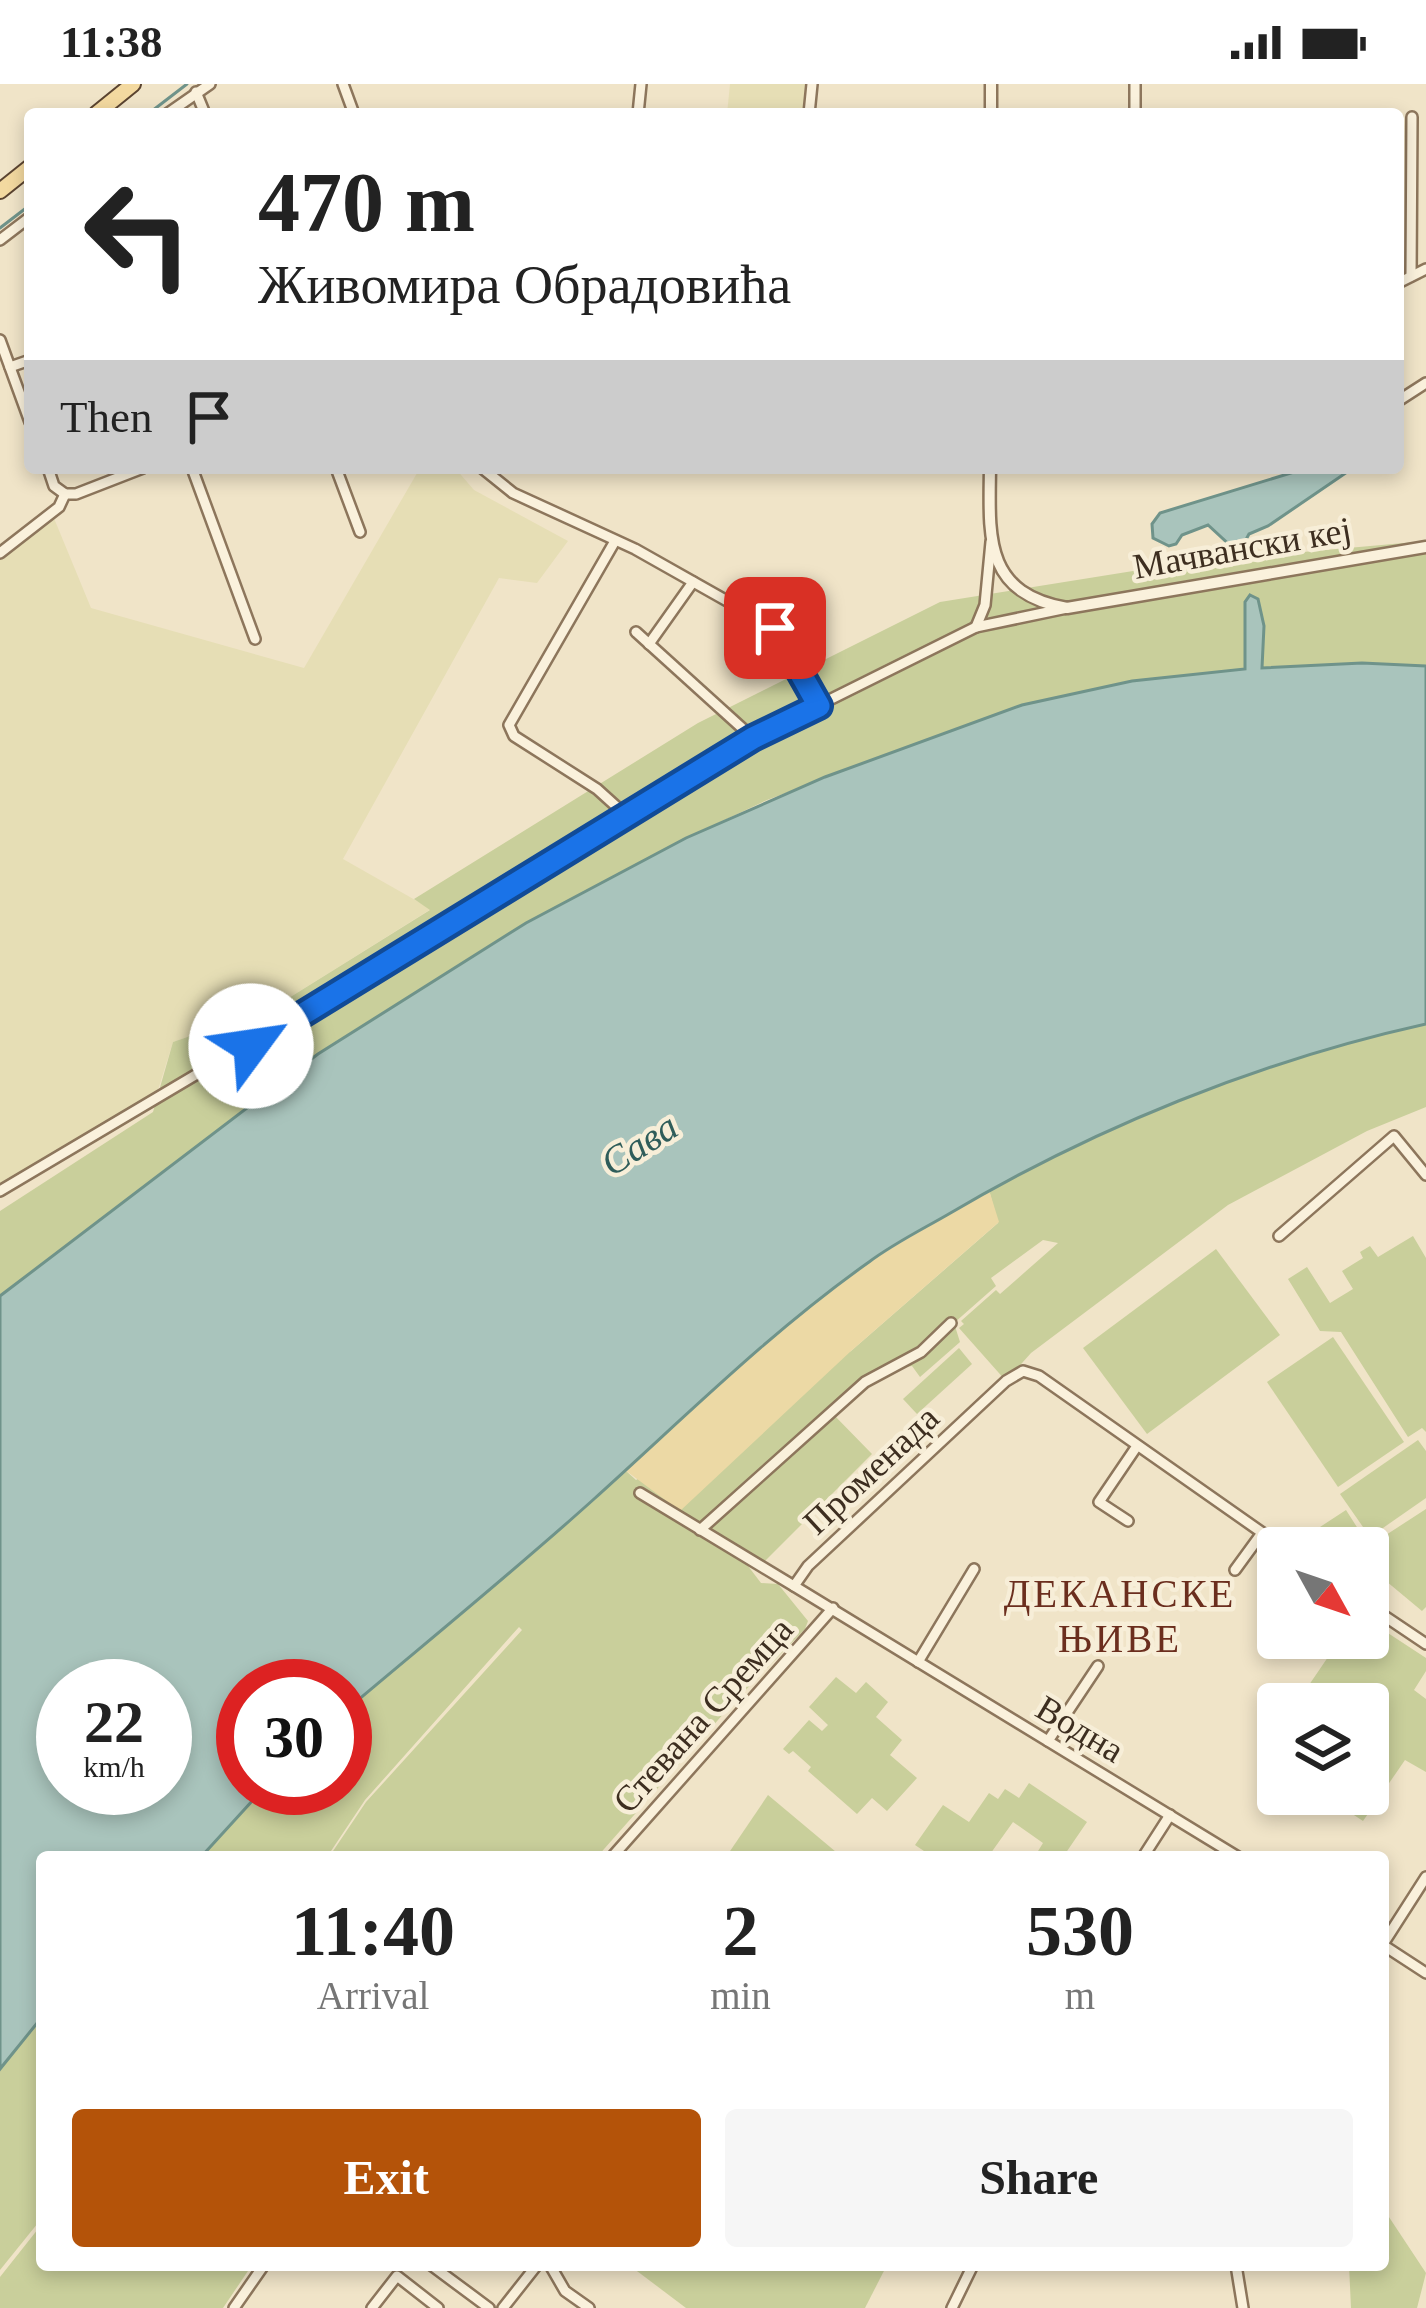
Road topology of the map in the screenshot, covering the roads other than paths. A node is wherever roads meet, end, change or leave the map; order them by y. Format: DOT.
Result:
graph roads {
  1 [pos="133,84"];
  2 [pos="210,84"];
  3 [pos="196,92"];
  4 [pos="103,108"];
  5 [pos="175,108"];
  6 [pos="203,108"];
  7 [pos="1412,117"];
  8 [pos="24,172"];
  9 [pos="0,191"];
  10 [pos="24,222"];
  11 [pos="0,240"];
  12 [pos="1426,268"];
  13 [pos="1411,276"];
  14 [pos="1404,280"];
  15 [pos="0,340"];
  16 [pos="24,363"];
  17 [pos="11,371"];
  18 [pos="0,385"];
  19 [pos="24,406"];
  20 [pos="50,474"];
  21 [pos="128,474"];
  22 [pos="194,474"];
  23 [pos="338,474"];
  24 [pos="489,474"];
  25 [pos="990,474"];
  26 [pos="65,494"];
  27 [pos="360,532"];
  28 [pos="615,541"];
  29 [pos="991,542"];
  30 [pos="1426,547"];
  31 [pos="0,553"];
  32 [pos="693,582"];
  33 [pos="1067,608"];
  34 [pos="976,627"];
  35 [pos="636,632"];
  36 [pos="255,639"];
  37 [pos="650,644"];
  38 [pos="819,706"];
  39 [pos="753,738"];
  40 [pos="628,817"];
  41 [pos="1426,1175"];
  42 [pos="0,1191"];
  43 [pos="1280,1237"];
  44 [pos="951,1323"];
  45 [pos="1137,1446"];
  46 [pos="640,1493"];
  47 [pos="1128,1521"];
  48 [pos="700,1529"];
  49 [pos="1257,1530"];
  50 [pos="1257,1540"];
  51 [pos="974,1569"];
  52 [pos="1235,1570"];
  53 [pos="794,1586"];
  54 [pos="833,1608"];
  55 [pos="1389,1619"];
  56 [pos="1426,1645"];
  57 [pos="918,1661"];
  58 [pos="1098,1666"];
  59 [pos="1048,1741"];
  60 [pos="1170,1815"];
  61 [pos="617,1851"];
  62 [pos="1147,1851"];
  63 [pos="1228,1851"];
  64 [pos="1426,1876"];
  65 [pos="1389,1935"];
  66 [pos="1389,1948"];
  67 [pos="1426,1973"];
  68 [pos="260,2271"];
  69 [pos="401,2271"];
  70 [pos="439,2271"];
  71 [pos="532,2271"];
  72 [pos="557,2271"];
  73 [pos="970,2271"];
  74 [pos="1237,2271"];
  75 [pos="397,2276"];
  76 [pos="234,2308"];
  77 [pos="371,2308"];
  78 [pos="438,2308"];
  79 [pos="489,2308"];
  80 [pos="503,2308"];
  81 [pos="590,2308"];
  82 [pos="952,2308"];
  83 [pos="1244,2308"];
  1 -- 4 [label="main road"];
  2 -- 3 [label="street"];
  3 -- 5 [label="street"];
  3 -- 6 [label="street"];
  7 -- 13 [label="street"];
  8 -- 9 [label="main road"];
  10 -- 11 [label="street"];
  12 -- 13 [label="street"];
  13 -- 14 [label="street"];
  15 -- 17 [label="street"];
  16 -- 17 [label="street"];
  17 -- 18 [label="street"];
  17 -- 19 [label="street"];
  20 -- 26 [label="street"];
  21 -- 26 [label="street"];
  22 -- 36 [label="street"];
  23 -- 27 [label="street"];
  24 -- 28 [label="street"];
  25 -- 29 [label="street"];
  26 -- 31 [label="street"];
  28 -- 32 [label="street"];
  28 -- 40 [label="street"];
  29 -- 33 [label="street"];
  29 -- 34 [label="street"];
  30 -- 33 [label="street, Мачвански кеј"];
  32 -- 37 [label="street"];
  32 -- 38 [label="street"];
  33 -- 34 [label="street"];
  34 -- 38 [label="street"];
  35 -- 37 [label="street"];
  37 -- 39 [label="street"];
  38 -- 39 [label="street"];
  39 -- 40 [label="street"];
  40 -- 42 [label="street"];
  41 -- 43 [label="street"];
  44 -- 48 [label="street"];
  45 -- 47 [label="street"];
  45 -- 49 [label="street"];
  45 -- 53 [label="street, Променада"];
  46 -- 48 [label="street"];
  48 -- 53 [label="street"];
  50 -- 52 [label="street"];
  51 -- 57 [label="street"];
  53 -- 54 [label="street, Променада"];
  54 -- 57 [label="street, Водна"];
  54 -- 61 [label="street, Стевана Сремца"];
  55 -- 56 [label="street"];
  57 -- 59 [label="street, Водна"];
  58 -- 59 [label="street"];
  59 -- 60 [label="street, Водна"];
  60 -- 62 [label="street"];
  60 -- 63 [label="street, Водна"];
  64 -- 65 [label="street"];
  66 -- 67 [label="street"];
  68 -- 76 [label="street"];
  69 -- 75 [label="street"];
  70 -- 79 [label="street"];
  71 -- 80 [label="street"];
  72 -- 81 [label="street"];
  73 -- 82 [label="street"];
  74 -- 83 [label="street"];
  75 -- 77 [label="street"];
  75 -- 78 [label="street"];
}
